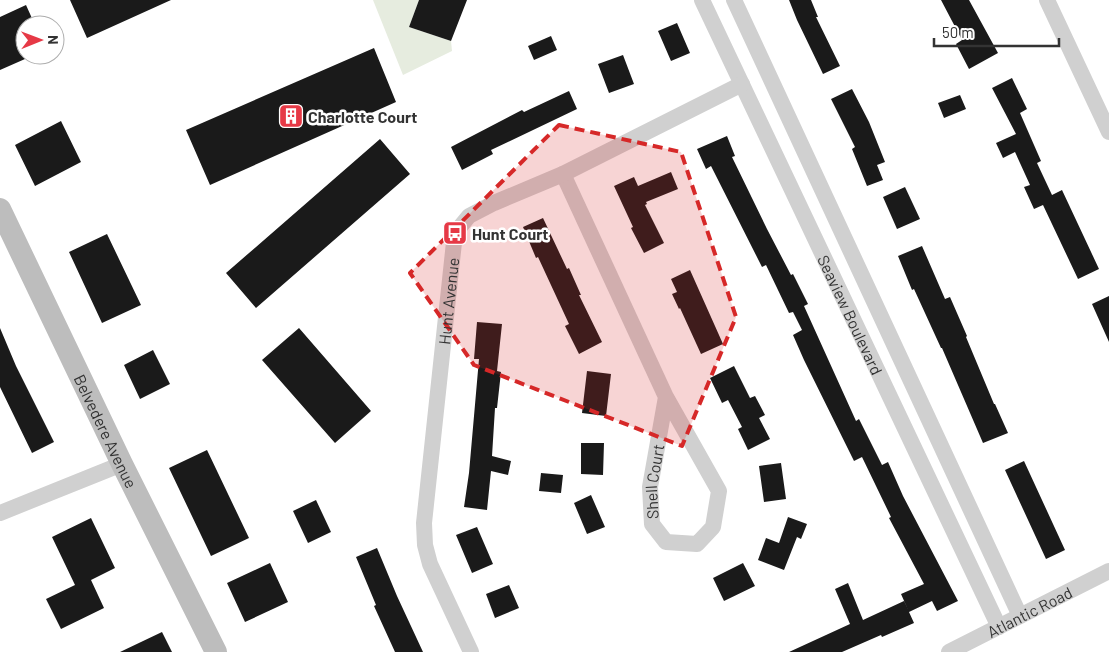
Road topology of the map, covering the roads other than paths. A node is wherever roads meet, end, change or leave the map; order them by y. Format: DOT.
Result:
graph roads {
  1 [pos="702,0"];
  2 [pos="734,0"];
  3 [pos="1047,0"];
  4 [pos="742,84"];
  5 [pos="1109,132"];
  6 [pos="563,174"];
  7 [pos="0,208"];
  8 [pos="666,397"];
  9 [pos="122,464"];
  10 [pos="0,513"];
  11 [pos="1109,571"];
  12 [pos="1020,616"];
  13 [pos="999,627"];
  14 [pos="216,652"];
  15 [pos="471,652"];
  16 [pos="949,652"];
  1 -- 4 [label="street, Seaview Boulevard"];
  2 -- 12 [label="street, Seaview Boulevard"];
  3 -- 5 [label="street"];
  4 -- 6 [label="street, Hunt Avenue"];
  4 -- 13 [label="street, Seaview Boulevard"];
  6 -- 8 [label="street, Shell Court"];
  6 -- 15 [label="street, Hunt Avenue"];
  7 -- 9 [label="main road, Belvedere Avenue"];
  8 -- 8 [label="street, Shell Court"];
  9 -- 10 [label="street"];
  9 -- 14 [label="main road, Belvedere Avenue"];
  11 -- 12 [label="street, Atlantic Road"];
  12 -- 13 [label="street, Atlantic Road"];
  13 -- 16 [label="street, Atlantic Road"];
}
